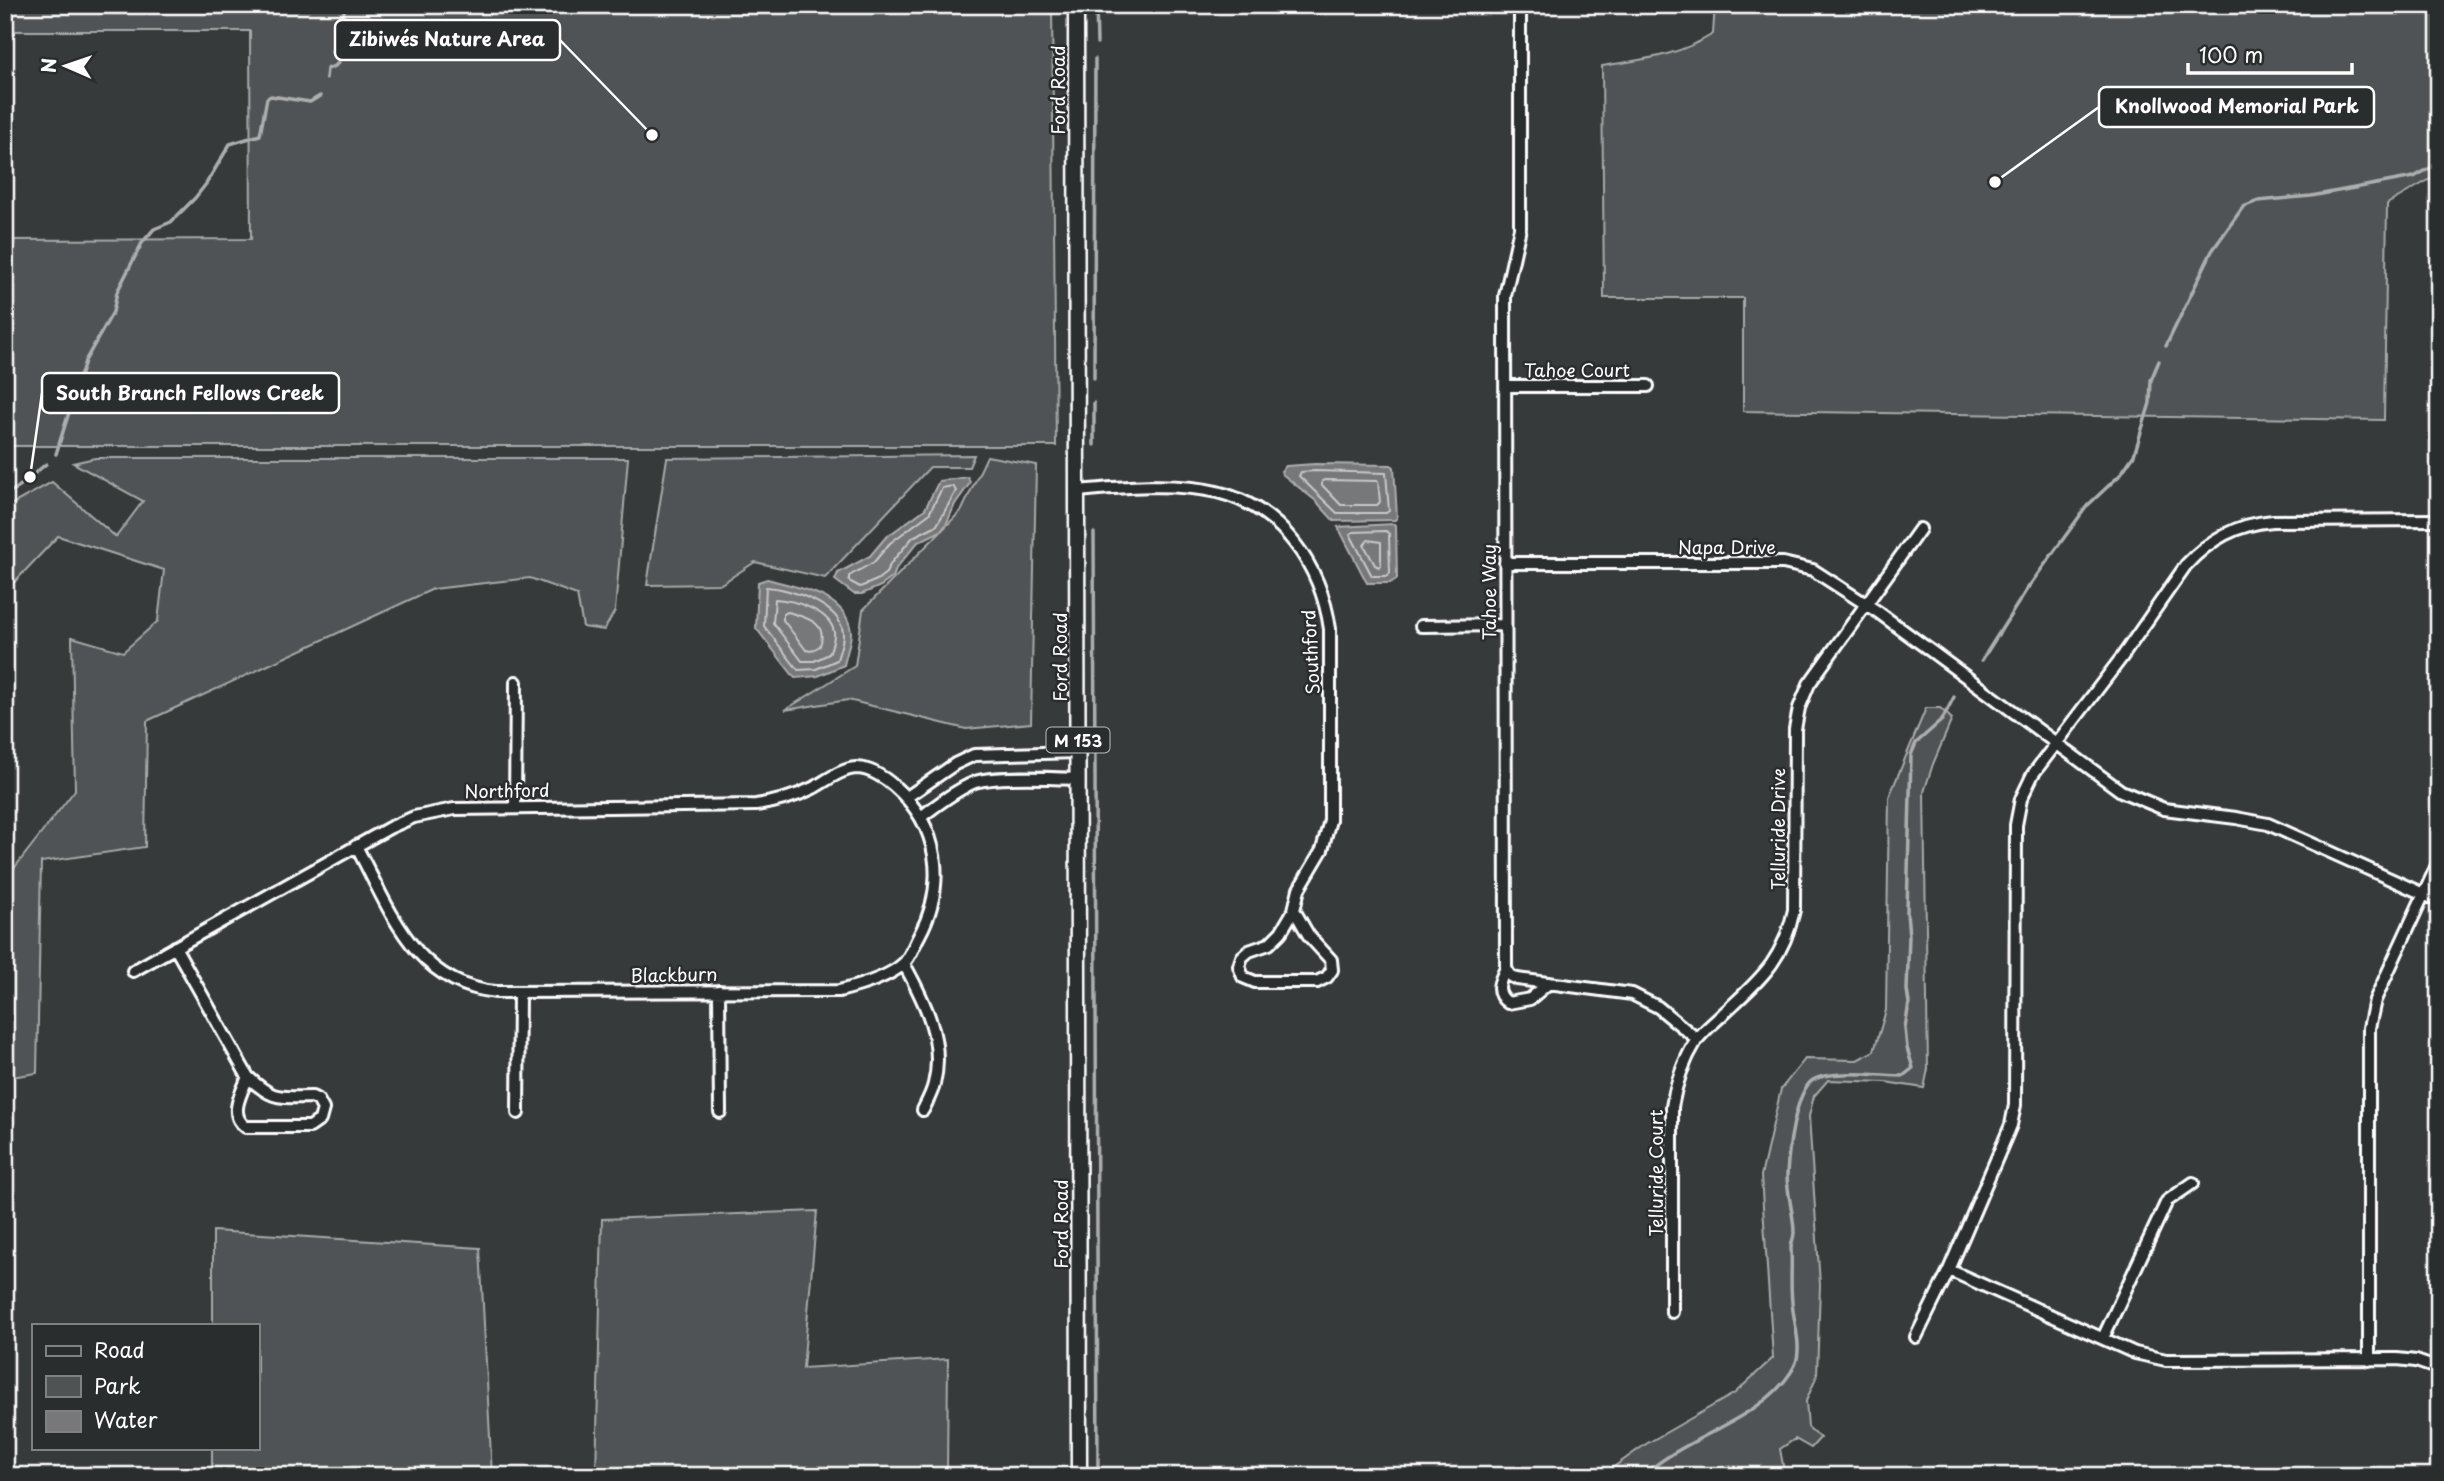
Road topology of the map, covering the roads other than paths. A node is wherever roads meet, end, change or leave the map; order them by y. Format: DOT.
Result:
graph roads {
  1 [pos="1076,5"];
  2 [pos="1520,5"];
  3 [pos="1506,386"];
  4 [pos="1648,386"];
  5 [pos="1078,491"];
  6 [pos="2439,520"];
  7 [pos="1920,528"];
  8 [pos="1505,563"];
  9 [pos="1867,604"];
  10 [pos="1505,625"];
  11 [pos="1421,626"];
  12 [pos="516,682"];
  13 [pos="2057,742"];
  14 [pos="1079,752"];
  15 [pos="1078,779"];
  16 [pos="907,797"];
  17 [pos="515,807"];
  18 [pos="920,817"];
  19 [pos="356,846"];
  20 [pos="2439,861"];
  21 [pos="2423,894"];
  22 [pos="2439,901"];
  23 [pos="1294,910"];
  24 [pos="175,947"];
  25 [pos="904,964"];
  26 [pos="1506,968"];
  27 [pos="133,971"];
  28 [pos="1549,982"];
  29 [pos="719,991"];
  30 [pos="519,993"];
  31 [pos="1698,1039"];
  32 [pos="248,1077"];
  33 [pos="923,1110"];
  34 [pos="720,1112"];
  35 [pos="519,1113"];
  36 [pos="2193,1182"];
  37 [pos="1949,1270"];
  38 [pos="1672,1312"];
  39 [pos="1916,1337"];
  40 [pos="2103,1338"];
  41 [pos="2369,1360"];
  42 [pos="2439,1368"];
  43 [pos="1079,1476"];
  1 -- 5 [label="main road, Ford Road / M 153"];
  2 -- 3 [label="street, Tahoe Way"];
  3 -- 4 [label="street, Tahoe Court"];
  3 -- 8 [label="street, Tahoe Way"];
  5 -- 14 [label="main road, Ford Road / M 153"];
  5 -- 23 [label="street, Southford"];
  6 -- 13 [label="street"];
  7 -- 9 [label="street, Telluride Drive"];
  8 -- 9 [label="street, Napa Drive"];
  8 -- 10 [label="street, Tahoe Way"];
  9 -- 13 [label="street, Napa Drive"];
  9 -- 31 [label="street, Telluride Drive"];
  10 -- 11 [label="street"];
  10 -- 26 [label="street, Tahoe Way"];
  12 -- 17 [label="street"];
  13 -- 21 [label="street, Napa Drive"];
  13 -- 37 [label="street"];
  14 -- 15 [label="main road, Ford Road / M 153"];
  14 -- 16 [label="street"];
  15 -- 18 [label="street"];
  15 -- 43 [label="main road, Ford Road / M 153"];
  16 -- 17 [label="street, Northford"];
  16 -- 18 [label="street, Northford"];
  17 -- 19 [label="street, Northford"];
  18 -- 25 [label="street"];
  19 -- 24 [label="street, Northford"];
  19 -- 30 [label="street, Blackburn"];
  20 -- 21 [label="street"];
  21 -- 22 [label="street, Napa Drive"];
  21 -- 41 [label="street"];
  23 -- 23 [label="street, Southford"];
  24 -- 27 [label="street, Northford"];
  24 -- 32 [label="street"];
  25 -- 29 [label="street, Blackburn"];
  25 -- 33 [label="street"];
  26 -- 28 [label="street"];
  26 -- 28 [label="street, Tahoe Way"];
  28 -- 31 [label="street"];
  29 -- 30 [label="street, Blackburn"];
  29 -- 34 [label="street"];
  30 -- 35 [label="street"];
  31 -- 38 [label="street, Telluride Court"];
  32 -- 32 [label="street"];
  36 -- 40 [label="street"];
  37 -- 39 [label="street"];
  37 -- 40 [label="street"];
  40 -- 41 [label="street"];
  41 -- 42 [label="street"];
}
